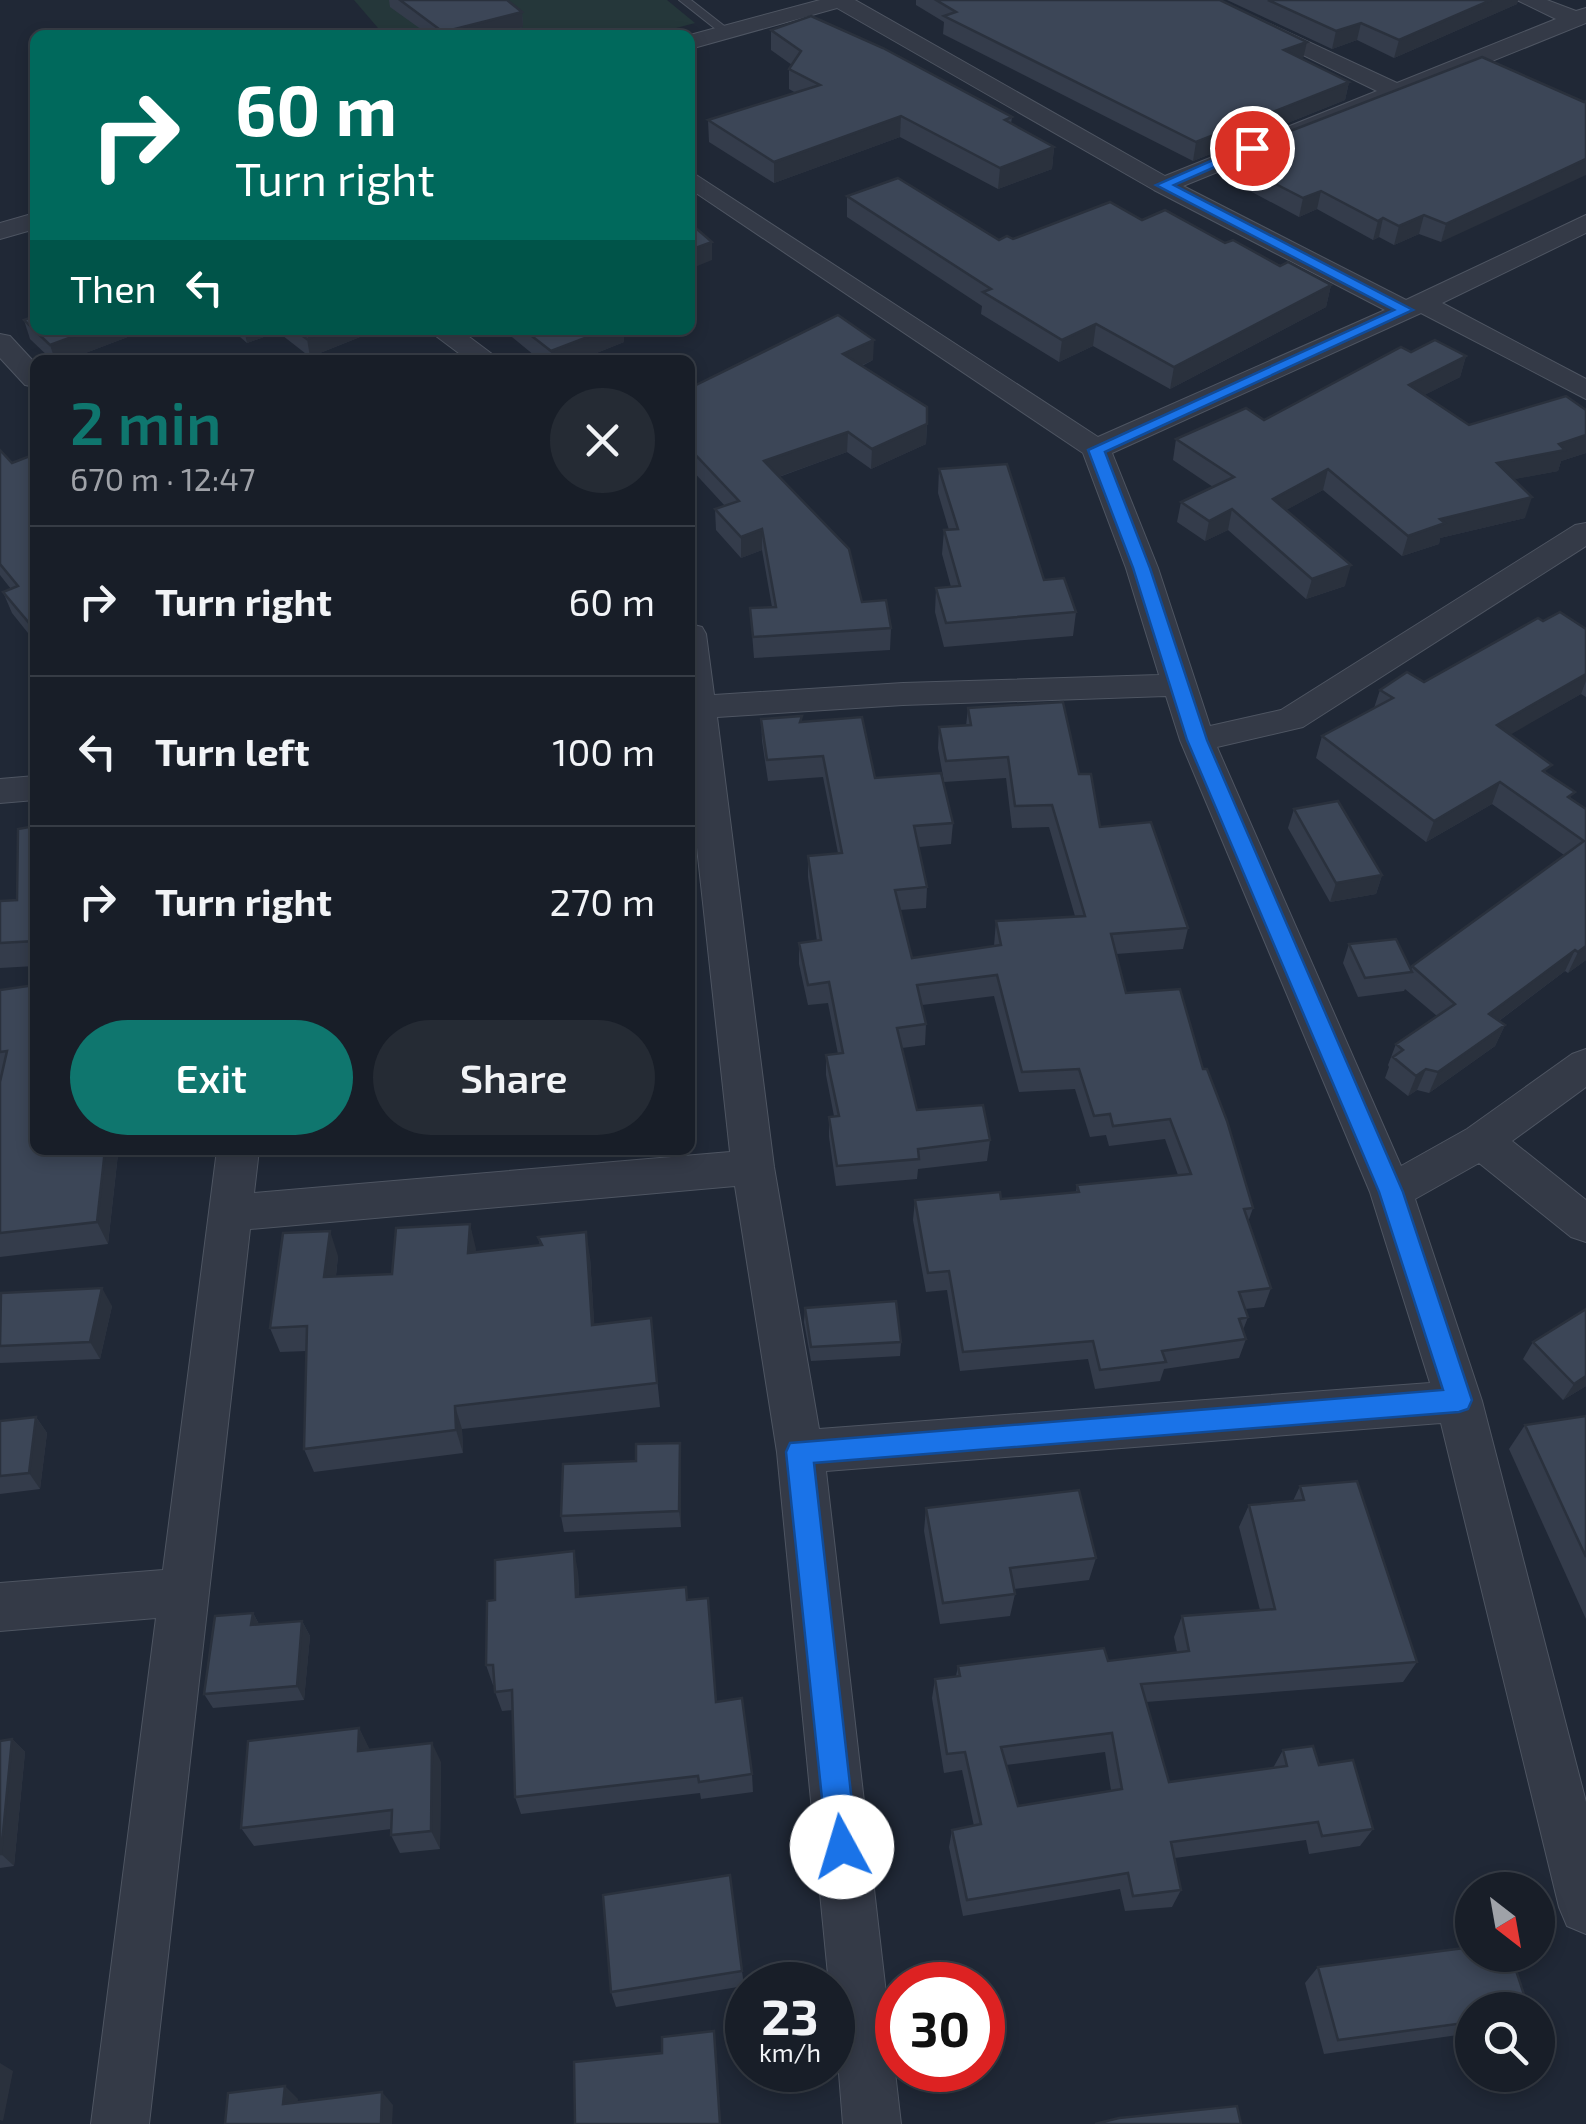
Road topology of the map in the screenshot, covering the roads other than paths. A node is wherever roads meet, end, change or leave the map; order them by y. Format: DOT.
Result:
graph roads {
  1 [pos="684,0"];
  2 [pos="842,0"];
  3 [pos="1201,0"];
  4 [pos="1528,0"];
  5 [pos="1580,17"];
  6 [pos="726,32"];
  7 [pos="695,41"];
  8 [pos="1394,90"];
  9 [pos="695,181"];
  10 [pos="1163,185"];
  11 [pos="30,222"];
  12 [pos="1586,224"];
  13 [pos="0,230"];
  14 [pos="1413,307"];
  15 [pos="449,335"];
  16 [pos="0,342"];
  17 [pos="479,355"];
  18 [pos="30,374"];
  19 [pos="1586,391"];
  20 [pos="1096,450"];
  21 [pos="1586,532"];
  22 [pos="695,675"];
  23 [pos="1177,685"];
  24 [pos="699,707"];
  25 [pos="1197,740"];
  26 [pos="30,789"];
  27 [pos="0,792"];
  28 [pos="1586,1065"];
  29 [pos="1482,1141"];
  30 [pos="237,1155"];
  31 [pos="753,1168"];
  32 [pos="1391,1192"];
  33 [pos="231,1213"];
  34 [pos="1586,1224"];
  35 [pos="1459,1400"];
  36 [pos="800,1452"];
  37 [pos="186,1592"];
  38 [pos="0,1607"];
  39 [pos="1586,1907"];
  40 [pos="120,2124"];
  41 [pos="872,2124"];
  1 -- 6 [label="lane"];
  2 -- 6 [label="street"];
  2 -- 10 [label="street"];
  3 -- 8 [label="street"];
  4 -- 5 [label="street"];
  5 -- 8 [label="street"];
  6 -- 7 [label="street"];
  8 -- 10 [label="street"];
  9 -- 20 [label="street"];
  10 -- 14 [label="street"];
  11 -- 13 [label="street"];
  12 -- 14 [label="street"];
  14 -- 19 [label="street"];
  14 -- 20 [label="street"];
  15 -- 17 [label="street"];
  16 -- 18 [label="street"];
  20 -- 23 [label="street"];
  21 -- 25 [label="street"];
  22 -- 24 [label="street"];
  23 -- 24 [label="street"];
  23 -- 25 [label="street"];
  24 -- 31 [label="street"];
  25 -- 32 [label="street"];
  26 -- 27 [label="street"];
  28 -- 29 [label="street"];
  29 -- 32 [label="street"];
  29 -- 34 [label="street"];
  30 -- 33 [label="street"];
  31 -- 33 [label="street"];
  31 -- 36 [label="street"];
  32 -- 35 [label="street"];
  33 -- 37 [label="street"];
  35 -- 36 [label="street"];
  35 -- 39 [label="street"];
  36 -- 41 [label="street"];
  37 -- 38 [label="street"];
  37 -- 40 [label="street"];
}
